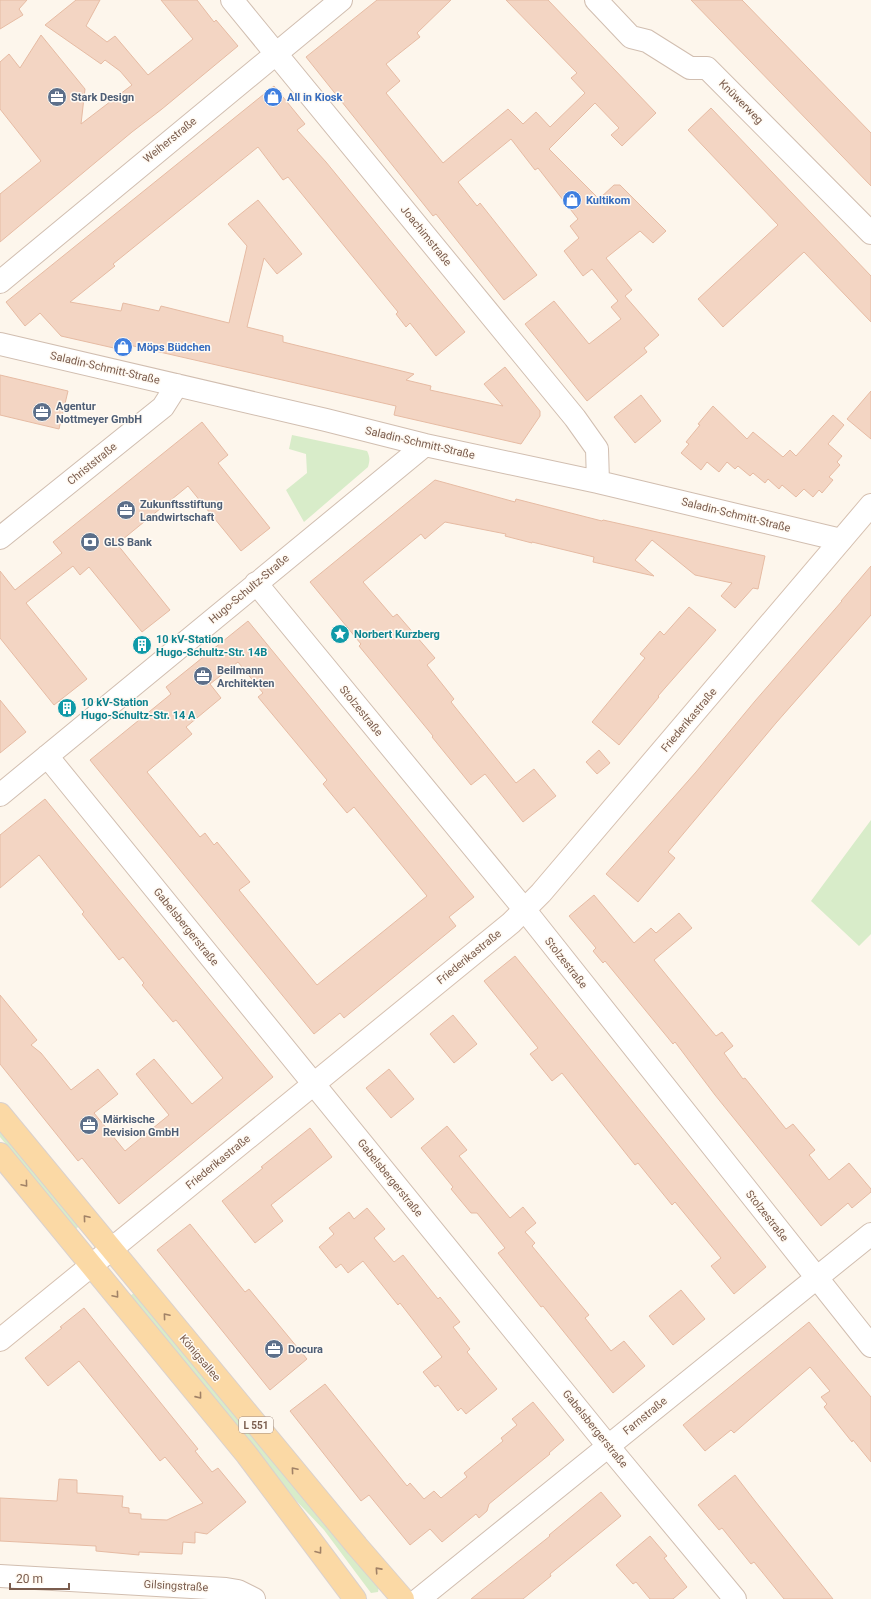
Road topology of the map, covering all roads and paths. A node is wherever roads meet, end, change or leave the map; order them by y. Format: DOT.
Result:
graph roads {
  1 [pos="232,0"];
  2 [pos="341,0"];
  3 [pos="596,0"];
  4 [pos="277,53"];
  5 [pos="871,233"];
  6 [pos="0,282"];
  7 [pos="0,344"];
  8 [pos="177,385"];
  9 [pos="425,445"];
  10 [pos="598,482"];
  11 [pos="871,505"];
  12 [pos="0,538"];
  13 [pos="841,540"];
  14 [pos="256,584"];
  15 [pos="47,756"];
  16 [pos="0,795"];
  17 [pos="524,909"];
  18 [pos="314,1084"];
  19 [pos="0,1114"];
  20 [pos="0,1154"];
  21 [pos="871,1234"];
  22 [pos="111,1248"];
  23 [pos="91,1265"];
  24 [pos="816,1278"];
  25 [pos="0,1340"];
  26 [pos="871,1346"];
  27 [pos="608,1446"];
  28 [pos="0,1576"];
  29 [pos="254,1599"];
  30 [pos="355,1599"];
  31 [pos="403,1599"];
  32 [pos="420,1599"];
  33 [pos="735,1599"];
  1 -- 4 [label="street, Joachimstraße"];
  2 -- 4 [label="street, Weiherstraße"];
  3 -- 5 [label="street, Knüwerweg"];
  4 -- 6 [label="street, Weiherstraße"];
  4 -- 10 [label="street, Joachimstraße"];
  7 -- 8 [label="street, Saladin-Schmitt-Straße"];
  8 -- 9 [label="street, Saladin-Schmitt-Straße"];
  8 -- 12 [label="street, Christstraße"];
  9 -- 10 [label="street, Saladin-Schmitt-Straße"];
  9 -- 14 [label="street, Hugo-Schultz-Straße"];
  10 -- 13 [label="street, Saladin-Schmitt-Straße"];
  11 -- 13 [label="street, Friederikastraße"];
  13 -- 17 [label="street, Friederikastraße"];
  14 -- 15 [label="street, Hugo-Schultz-Straße"];
  14 -- 17 [label="street, Stolzestraße"];
  15 -- 16 [label="street, Hugo-Schultz-Straße"];
  15 -- 18 [label="street, Gabelsbergerstraße"];
  17 -- 18 [label="street, Friederikastraße"];
  17 -- 24 [label="street, Stolzestraße"];
  18 -- 22 [label="street, Friederikastraße"];
  18 -- 27 [label="street, Gabelsbergerstraße"];
  22 -- 19 [label="main road, Königsallee / L 551, one-way"];
  20 -- 23 [label="main road, L 551, one-way"];
  21 -- 24 [label="street, Farnstraße"];
  22 -- 23 [label="street, Friederikastraße"];
  31 -- 22 [label="main road, Königsallee / L 551, one-way"];
  23 -- 25 [label="street, Friederikastraße"];
  23 -- 30 [label="main road, L 551, one-way"];
  24 -- 26 [label="street, Stolzestraße"];
  24 -- 27 [label="street, Farnstraße"];
  27 -- 32 [label="street, Farnstraße"];
  27 -- 33 [label="street, Gabelsbergerstraße"];
  28 -- 29 [label="street, Gilsingstraße"];
}
